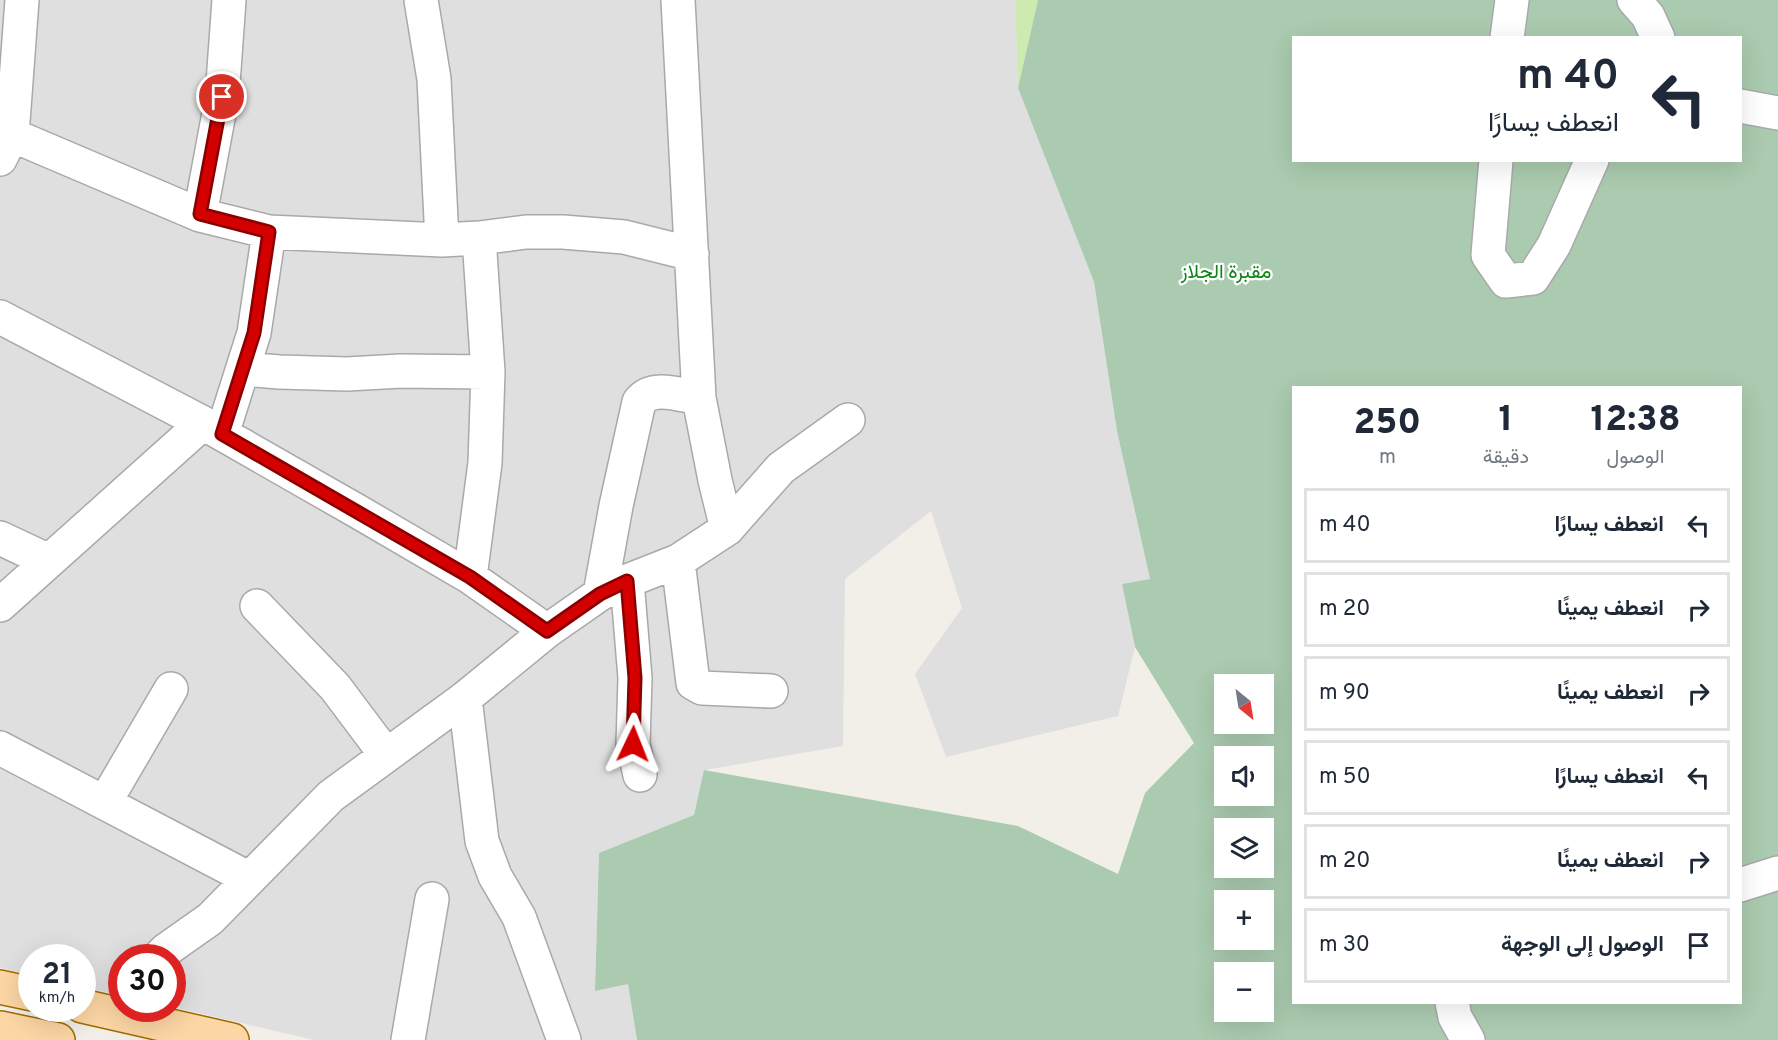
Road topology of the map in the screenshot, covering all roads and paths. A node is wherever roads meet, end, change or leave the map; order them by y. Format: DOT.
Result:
graph roads {
  1 [pos="22,0"];
  2 [pos="229,0"];
  3 [pos="421,0"];
  4 [pos="678,0"];
  5 [pos="1512,0"];
  6 [pos="1634,0"];
  7 [pos="1507,36"];
  8 [pos="1657,36"];
  9 [pos="1742,106"];
  10 [pos="1778,112"];
  11 [pos="4,140"];
  12 [pos="1496,162"];
  13 [pos="1591,162"];
  14 [pos="200,214"];
  15 [pos="269,232"];
  16 [pos="479,238"];
  17 [pos="442,240"];
  18 [pos="692,254"];
  19 [pos="0,317"];
  20 [pos="243,369"];
  21 [pos="488,372"];
  22 [pos="699,398"];
  23 [pos="848,420"];
  24 [pos="213,428"];
  25 [pos="727,529"];
  26 [pos="0,538"];
  27 [pos="49,561"];
  28 [pos="678,561"];
  29 [pos="470,577"];
  30 [pos="614,588"];
  31 [pos="0,605"];
  32 [pos="257,606"];
  33 [pos="547,631"];
  34 [pos="171,689"];
  35 [pos="771,691"];
  36 [pos="465,698"];
  37 [pos="0,748"];
  38 [pos="386,755"];
  39 [pos="640,776"];
  40 [pos="105,802"];
  41 [pos="1778,873"];
  42 [pos="248,879"];
  43 [pos="1742,884"];
  44 [pos="432,899"];
  45 [pos="174,944"];
  46 [pos="0,987"];
  47 [pos="18,991"];
  48 [pos="1452,1004"];
  49 [pos="165,1022"];
  50 [pos="0,1028"];
  51 [pos="58,1040"];
  52 [pos="232,1040"];
  53 [pos="408,1040"];
  54 [pos="564,1040"];
  55 [pos="1468,1040"];
  1 -- 11 [label="street"];
  2 -- 14 [label="street"];
  3 -- 17 [label="street"];
  4 -- 18 [label="street"];
  5 -- 7 [label="street"];
  6 -- 8 [label="street"];
  9 -- 10 [label="street"];
  11 -- 14 [label="street"];
  12 -- 13 [label="street"];
  14 -- 15 [label="street"];
  15 -- 17 [label="street"];
  15 -- 20 [label="street"];
  16 -- 17 [label="street"];
  16 -- 18 [label="street"];
  16 -- 21 [label="street"];
  18 -- 22 [label="street"];
  19 -- 24 [label="street"];
  20 -- 21 [label="street"];
  20 -- 24 [label="street"];
  21 -- 29 [label="street"];
  22 -- 25 [label="street"];
  22 -- 30 [label="street"];
  23 -- 25 [label="street"];
  24 -- 27 [label="street"];
  24 -- 29 [label="street"];
  25 -- 28 [label="street"];
  26 -- 27 [label="street"];
  27 -- 31 [label="street"];
  28 -- 30 [label="street"];
  28 -- 35 [label="street"];
  29 -- 33 [label="street"];
  30 -- 33 [label="street"];
  30 -- 39 [label="street"];
  32 -- 38 [label="street"];
  33 -- 36 [label="street"];
  34 -- 40 [label="street"];
  36 -- 38 [label="street"];
  36 -- 54 [label="street"];
  37 -- 40 [label="street"];
  38 -- 42 [label="street"];
  40 -- 42 [label="street"];
  41 -- 43 [label="street"];
  42 -- 45 [label="street"];
  44 -- 53 [label="street"];
  46 -- 47 [label="main road"];
  48 -- 55 [label="street"];
  49 -- 52 [label="main road"];
  50 -- 51 [label="main road"];
}
